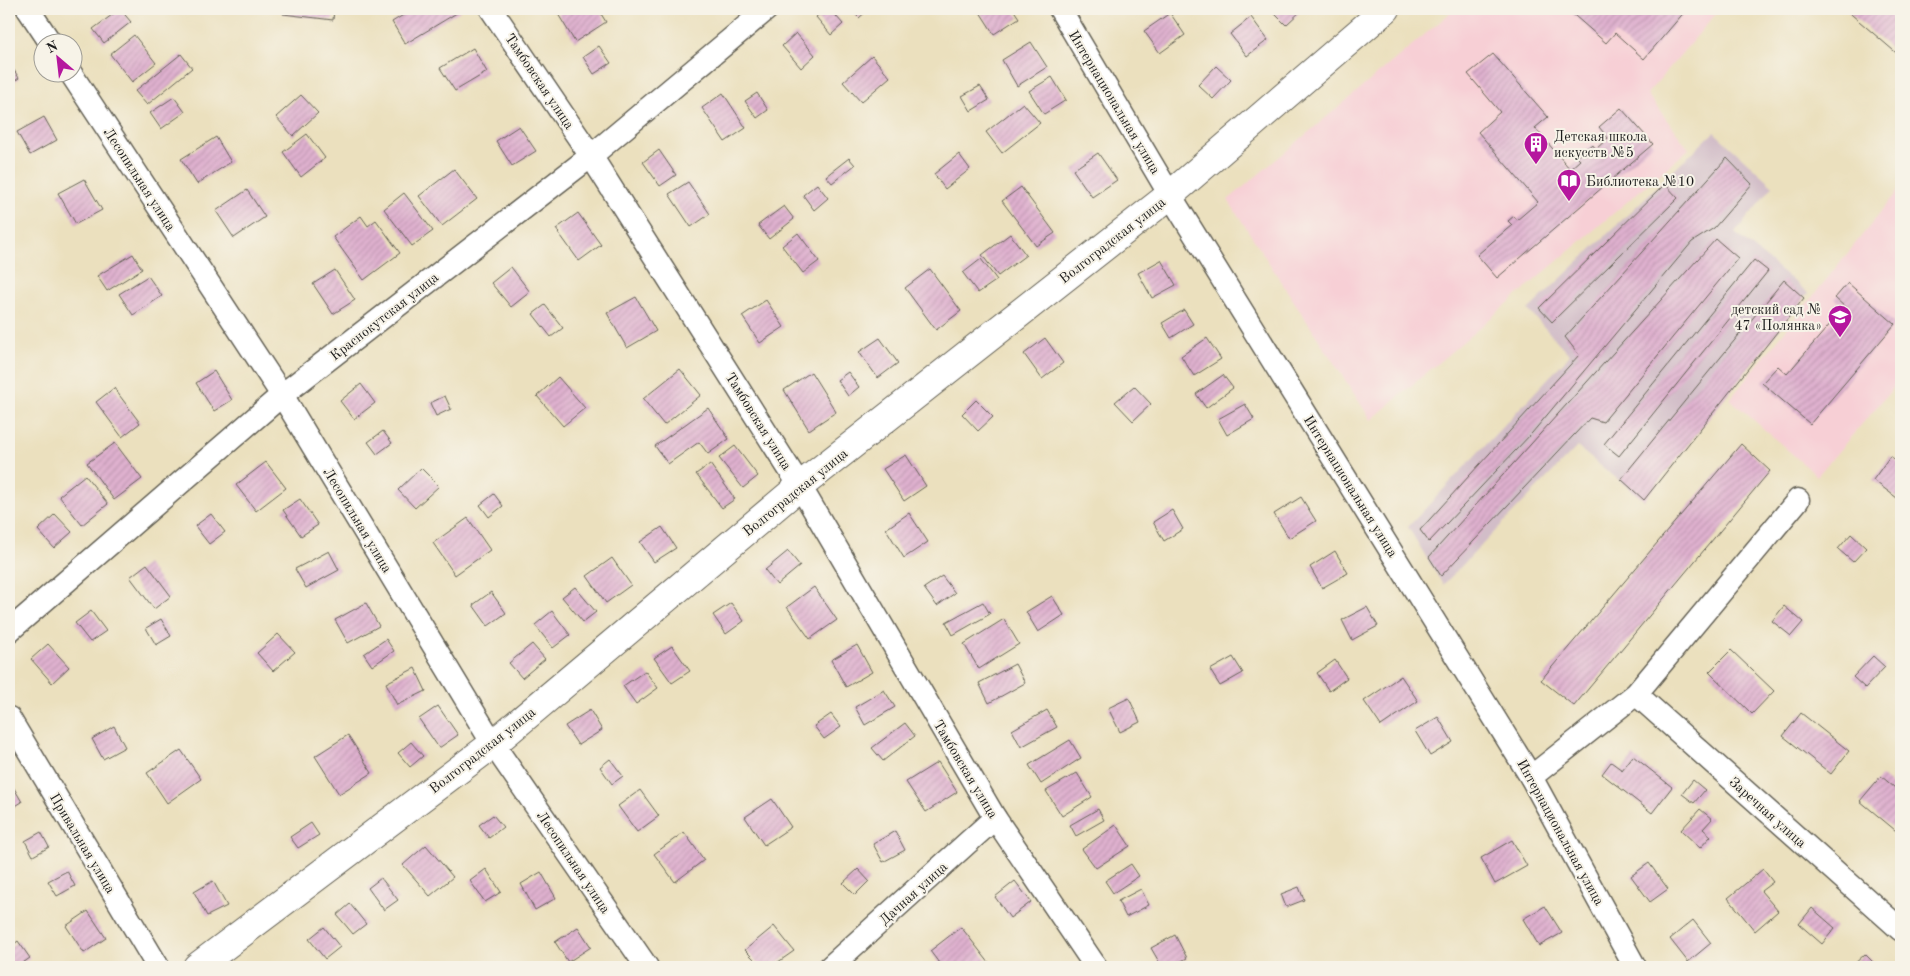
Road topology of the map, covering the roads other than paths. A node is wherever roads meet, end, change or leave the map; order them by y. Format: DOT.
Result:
graph roads {
  1 [pos="28,9"];
  2 [pos="490,9"];
  3 [pos="767,9"];
  4 [pos="1060,9"];
  5 [pos="1386,9"];
  6 [pos="43,32"];
  7 [pos="77,82"];
  8 [pos="591,156"];
  9 [pos="1170,195"];
  10 [pos="282,395"];
  11 [pos="800,486"];
  12 [pos="1798,500"];
  13 [pos="9,631"];
  14 [pos="1636,694"];
  15 [pos="9,718"];
  16 [pos="493,744"];
  17 [pos="1531,777"];
  18 [pos="995,818"];
  19 [pos="1901,930"];
  20 [pos="158,967"];
  21 [pos="197,967"];
  22 [pos="647,967"];
  23 [pos="830,967"];
  24 [pos="1096,967"];
  25 [pos="1635,967"];
  1 -- 6 [label="street"];
  2 -- 8 [label="street, Тамбовская улица"];
  3 -- 8 [label="street, Краснокутская улица"];
  4 -- 9 [label="street, Интернациональная улица"];
  5 -- 9 [label="street, Волгоградская улица"];
  7 -- 10 [label="street, Лесопильная улица"];
  8 -- 10 [label="street, Краснокутская улица"];
  8 -- 11 [label="street, Тамбовская улица"];
  9 -- 11 [label="street, Волгоградская улица"];
  9 -- 17 [label="street, Интернациональная улица"];
  10 -- 13 [label="street, Краснокутская улица"];
  10 -- 16 [label="street, Лесопильная улица"];
  11 -- 16 [label="street, Волгоградская улица"];
  11 -- 18 [label="street, Тамбовская улица"];
  12 -- 14 [label="street"];
  14 -- 17 [label="street"];
  14 -- 19 [label="street, Заречная улица"];
  15 -- 20 [label="street, Привальная улица"];
  16 -- 21 [label="street, Волгоградская улица"];
  16 -- 22 [label="street, Лесопильная улица"];
  17 -- 25 [label="street, Интернациональная улица"];
  18 -- 23 [label="street, Дачная улица"];
  18 -- 24 [label="street, Тамбовская улица"];
}
